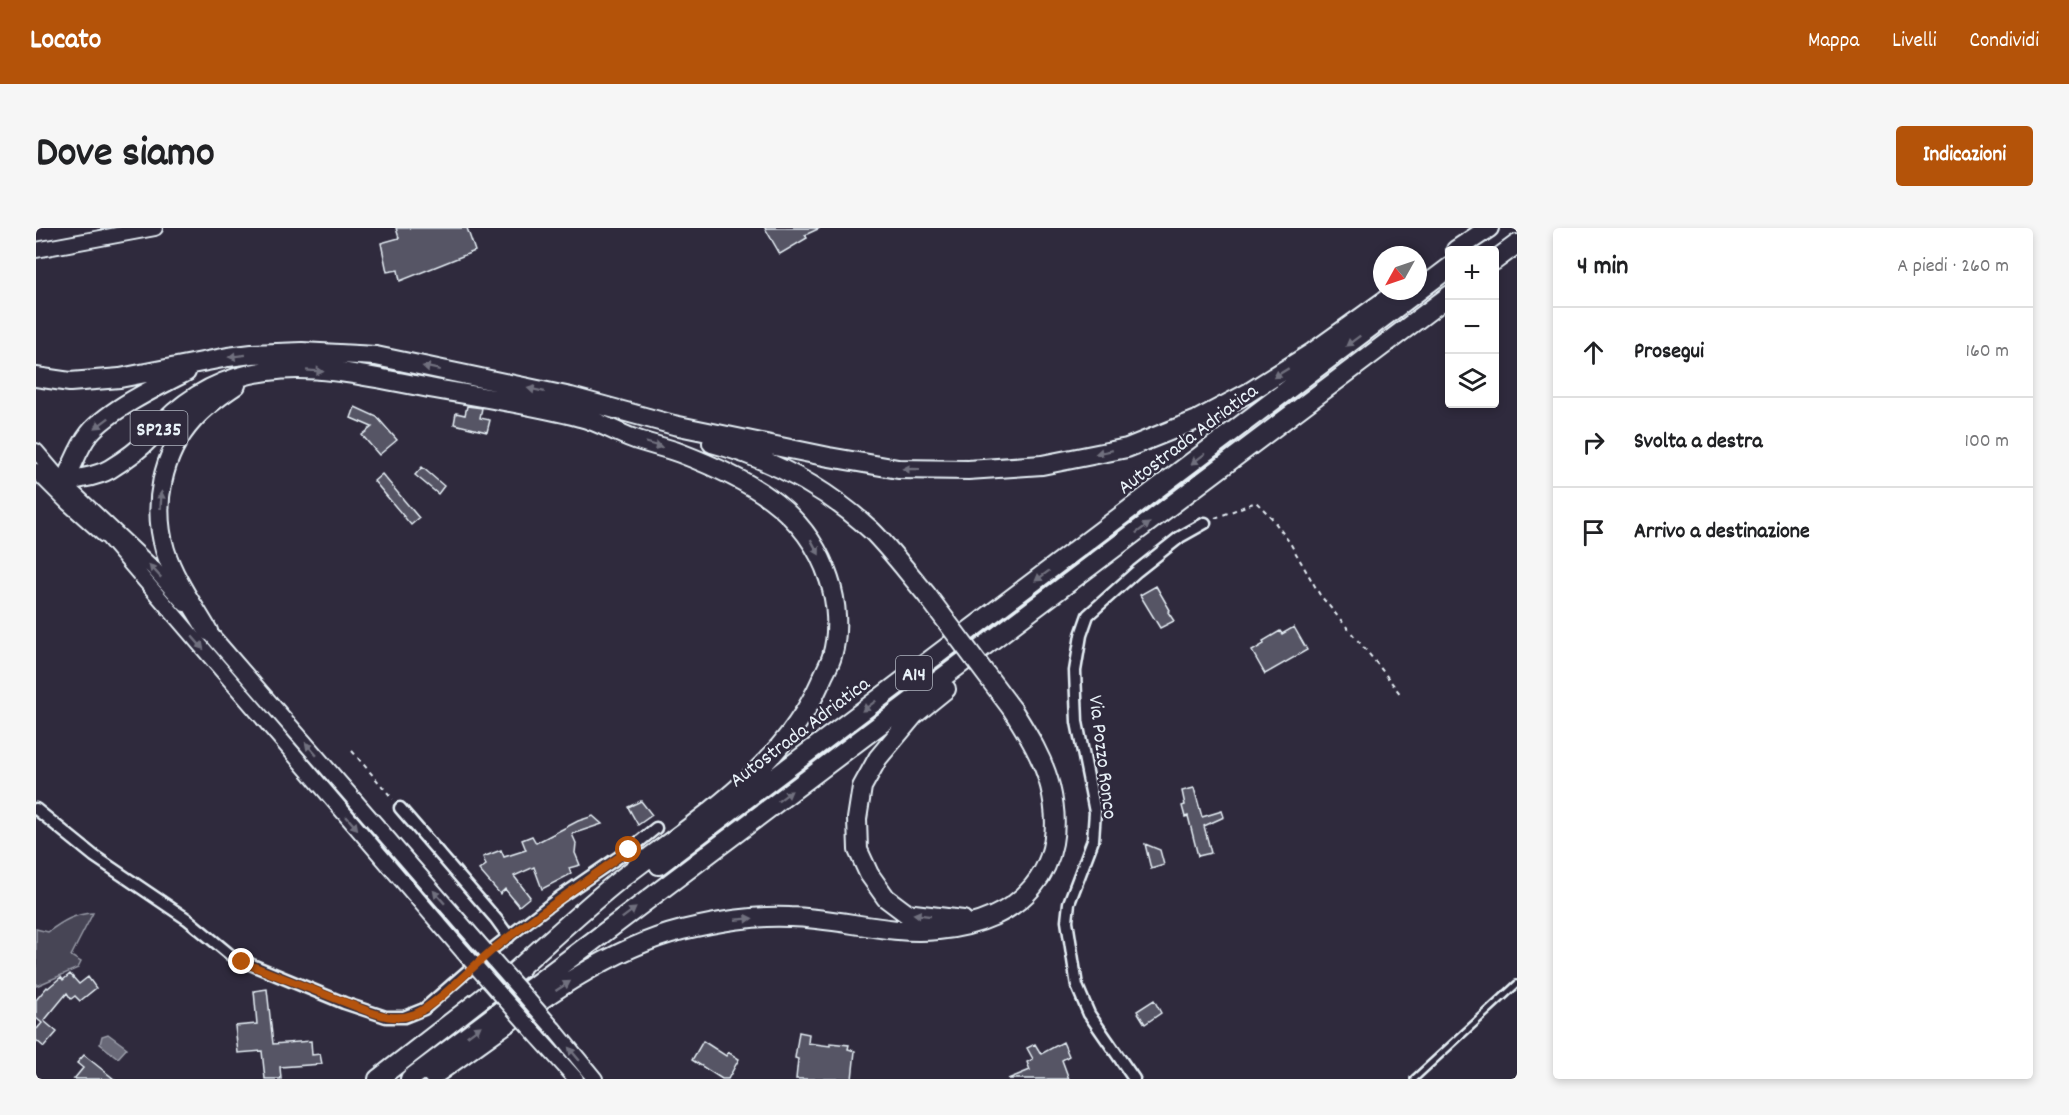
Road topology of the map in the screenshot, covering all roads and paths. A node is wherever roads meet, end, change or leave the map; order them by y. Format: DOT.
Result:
graph roads {
  1 [pos="155,228"];
  2 [pos="1489,228"];
  3 [pos="1501,228"];
  4 [pos="1517,244"];
  5 [pos="1462,246"];
  6 [pos="1477,246"];
  7 [pos="36,250"];
  8 [pos="1499,257"];
  9 [pos="1445,258"];
  10 [pos="1427,270"];
  11 [pos="1445,270"];
  12 [pos="1445,299"];
  13 [pos="1385,300"];
  14 [pos="207,362"];
  15 [pos="256,373"];
  16 [pos="36,377"];
  17 [pos="571,397"];
  18 [pos="584,417"];
  19 [pos="671,431"];
  20 [pos="36,451"];
  21 [pos="36,471"];
  22 [pos="64,484"];
  23 [pos="1205,523"];
  24 [pos="107,537"];
  25 [pos="1121,544"];
  26 [pos="208,631"];
  27 [pos="1401,695"];
  28 [pos="352,751"];
  29 [pos="400,808"];
  30 [pos="36,809"];
  31 [pos="656,828"];
  32 [pos="980,922"];
  33 [pos="509,937"];
  34 [pos="512,974"];
  35 [pos="1517,984"];
  36 [pos="378,1079"];
  37 [pos="410,1079"];
  38 [pos="429,1079"];
  39 [pos="576,1079"];
  40 [pos="595,1079"];
  41 [pos="1134,1079"];
  42 [pos="1414,1079"];
  1 -- 7 [label="main road"];
  2 -- 5 [label="highway"];
  3 -- 6 [label="highway"];
  4 -- 8 [label="highway"];
  9 -- 10 [label="highway"];
  11 -- 34 [label="highway, Autostrada Adriatica / A14, one-way"];
  25 -- 12 [label="highway, Autostrada Adriatica / A14, one-way"];
  13 -- 17 [label="highway, one-way"];
  14 -- 16 [label="highway"];
  17 -- 14 [label="highway, one-way"];
  14 -- 22 [label="highway, SP235, one-way"];
  15 -- 18 [label="highway, one-way"];
  15 -- 22 [label="highway, SP235"];
  26 -- 15 [label="highway, one-way"];
  17 -- 19 [label="highway"];
  18 -- 19 [label="highway"];
  18 -- 34 [label="highway, one-way"];
  19 -- 32 [label="highway, bridge"];
  20 -- 22 [label="main road"];
  21 -- 24 [label="main road"];
  22 -- 24 [label="main road"];
  26 -- 22 [label="main road, one-way"];
  23 -- 27 [label="path"];
  23 -- 41 [label="street, Via Pozzo Ronco"];
  24 -- 39 [label="main road, one-way, bridge"];
  32 -- 25 [label="highway, one-way"];
  37 -- 25 [label="highway, Autostrada Adriatica / A14, one-way"];
  40 -- 26 [label="main road, one-way, bridge"];
  28 -- 29 [label="path"];
  29 -- 33 [label="street"];
  30 -- 33 [label="street"];
  31 -- 33 [label="street"];
  38 -- 32 [label="highway, one-way"];
  34 -- 36 [label="highway, Autostrada Adriatica / A14"];
  35 -- 42 [label="lane"];
}
